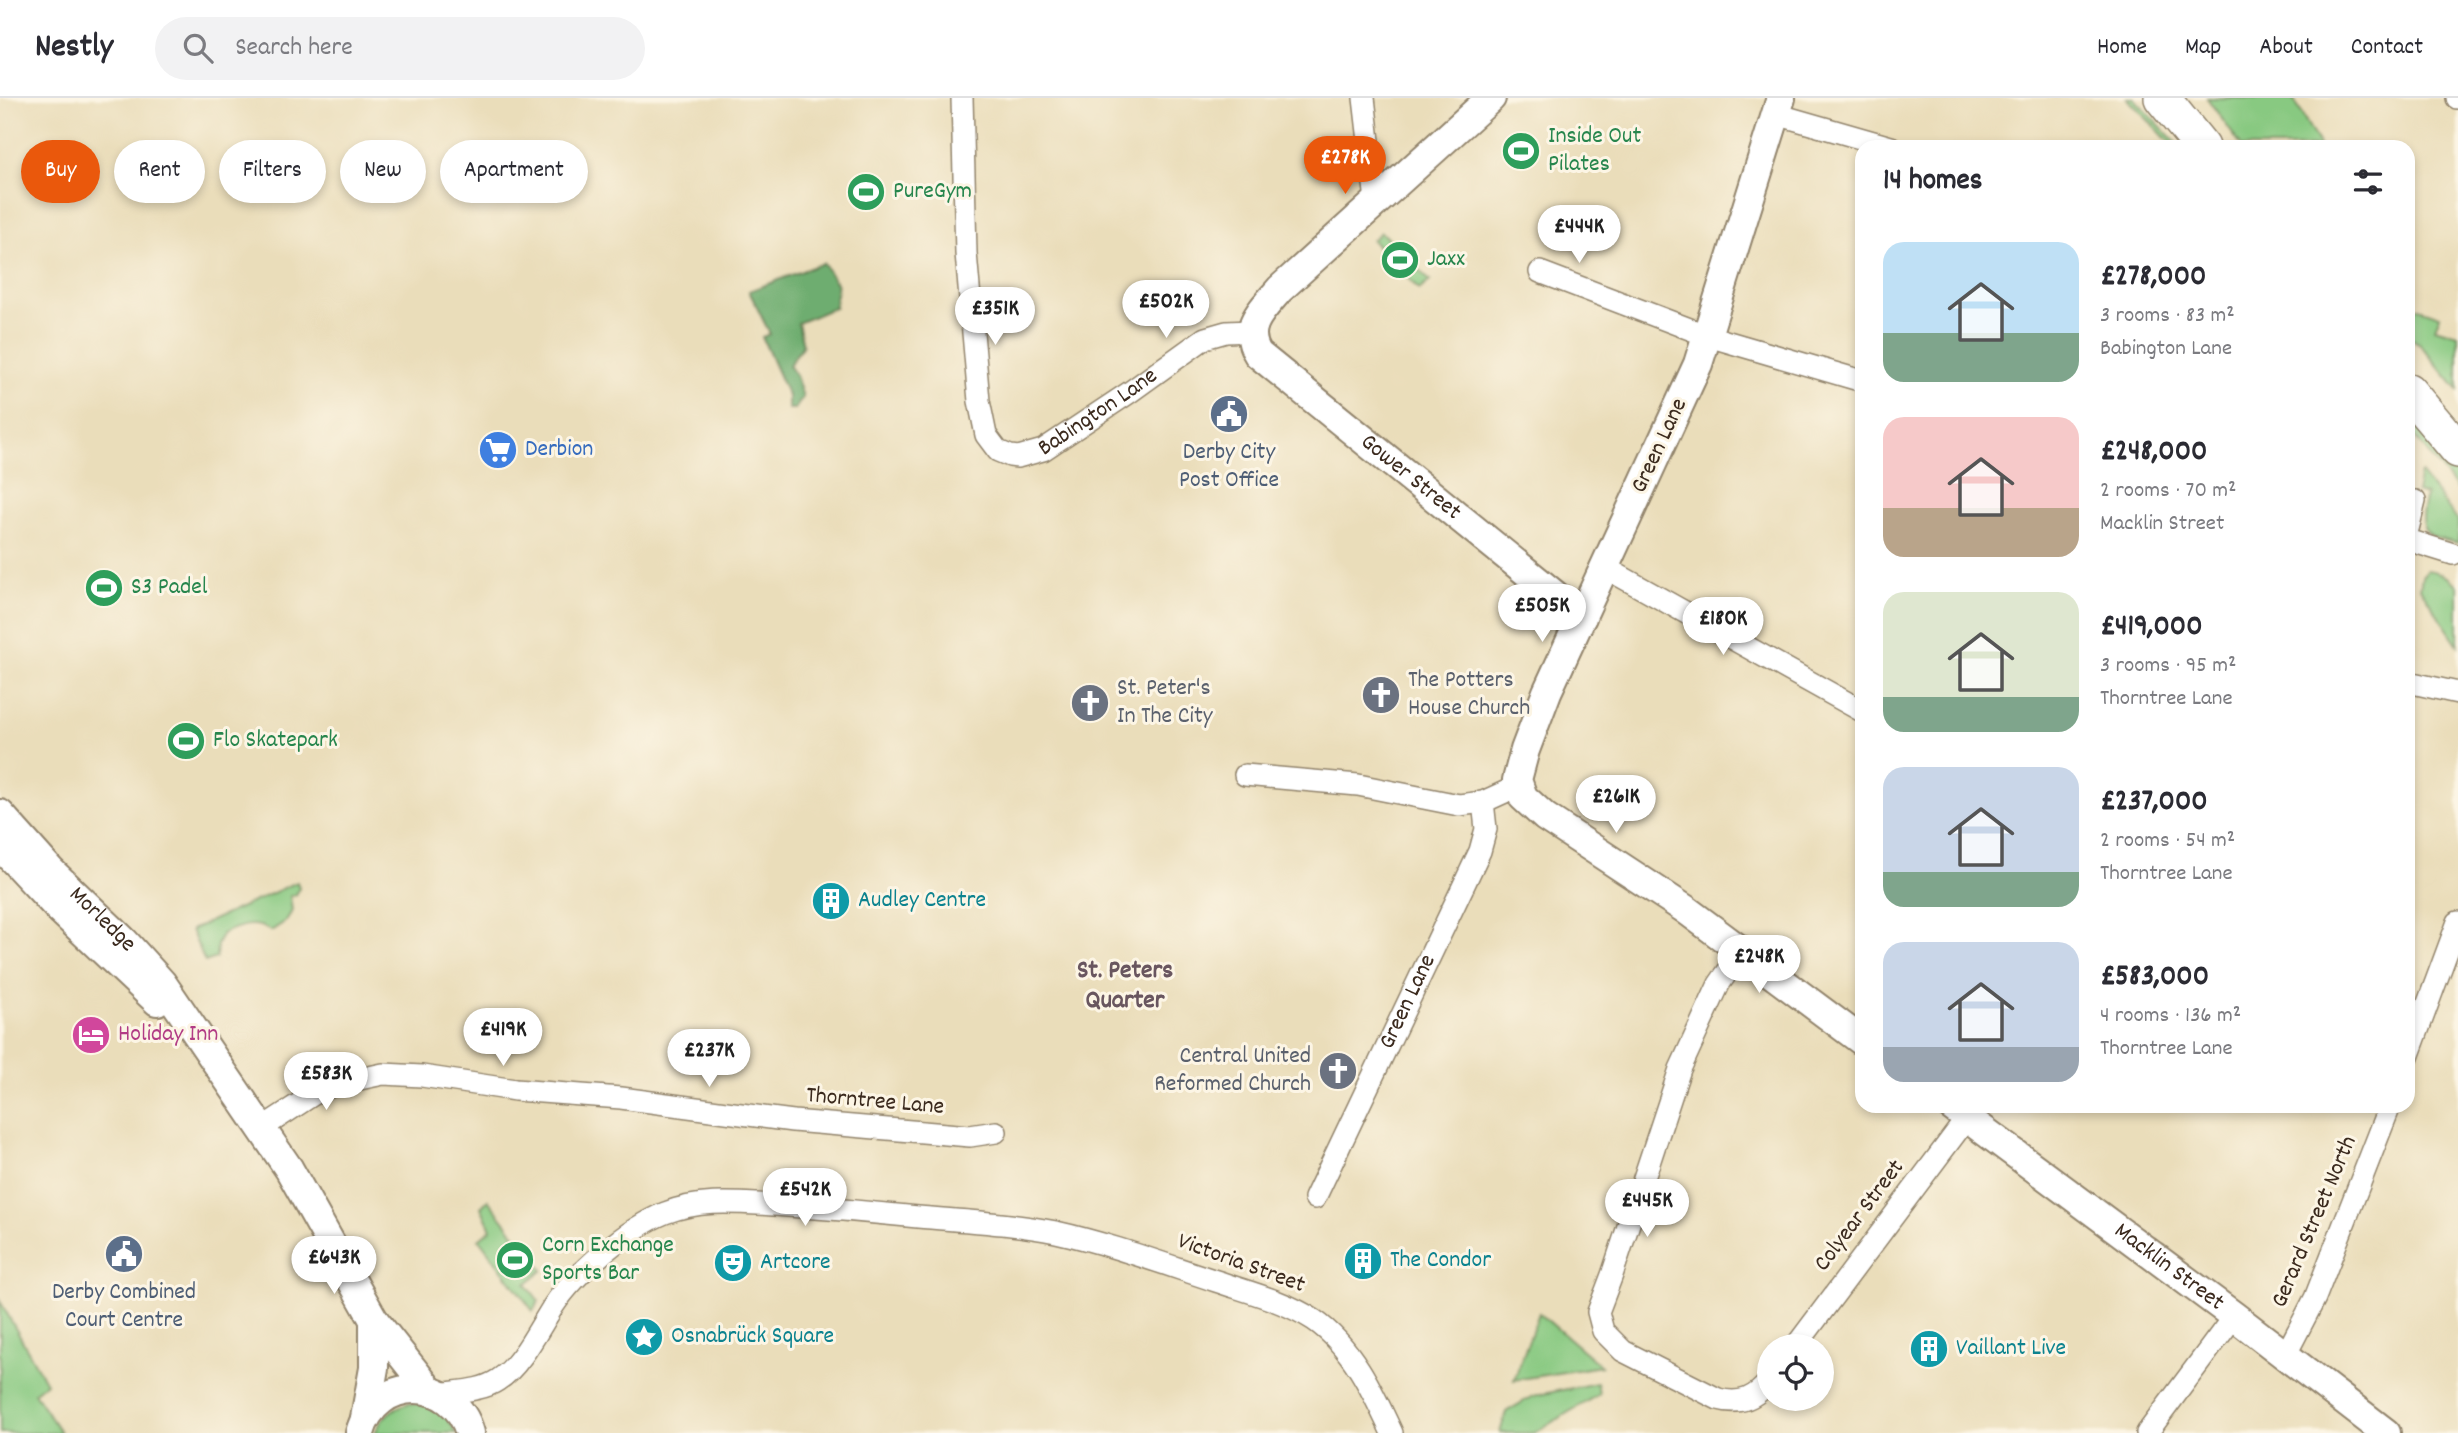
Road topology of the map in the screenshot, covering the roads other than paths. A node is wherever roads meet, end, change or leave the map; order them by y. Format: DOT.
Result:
graph roads {
  1 [pos="962,98"];
  2 [pos="1364,98"];
  3 [pos="1492,98"];
  4 [pos="2162,98"];
  5 [pos="1779,106"];
  6 [pos="1872,140"];
  7 [pos="2196,140"];
  8 [pos="1376,201"];
  9 [pos="1540,272"];
  10 [pos="1251,331"];
  11 [pos="1708,336"];
  12 [pos="1855,379"];
  13 [pos="2415,399"];
  14 [pos="2458,450"];
  15 [pos="2415,542"];
  16 [pos="2453,554"];
  17 [pos="1604,567"];
  18 [pos="1582,617"];
  19 [pos="2415,684"];
  20 [pos="2458,693"];
  21 [pos="1855,707"];
  22 [pos="1245,775"];
  23 [pos="1518,786"];
  24 [pos="1483,803"];
  25 [pos="0,814"];
  26 [pos="0,846"];
  27 [pos="2458,922"];
  28 [pos="1742,951"];
  29 [pos="194,1032"];
  30 [pos="1855,1036"];
  31 [pos="2415,1038"];
  32 [pos="1958,1113"];
  33 [pos="1960,1113"];
  34 [pos="2387,1113"];
  35 [pos="262,1128"];
  36 [pos="996,1132"];
  37 [pos="1314,1198"];
  38 [pos="2234,1316"];
  39 [pos="374,1320"];
  40 [pos="1804,1334"];
  41 [pos="2285,1356"];
  42 [pos="435,1392"];
  43 [pos="1757,1394"];
  44 [pos="362,1427"];
  45 [pos="470,1433"];
  46 [pos="1392,1433"];
  47 [pos="2147,1433"];
  48 [pos="2386,1433"];
  1 -- 10 [label="street, Babington Lane"];
  2 -- 8 [label="street"];
  3 -- 8 [label="street"];
  4 -- 7 [label="main road"];
  5 -- 6 [label="street"];
  5 -- 11 [label="street, Green Lane"];
  8 -- 10 [label="street"];
  9 -- 11 [label="street"];
  10 -- 18 [label="street, Gower Street"];
  11 -- 12 [label="street"];
  11 -- 17 [label="street, Green Lane"];
  13 -- 14 [label="main road"];
  15 -- 16 [label="street"];
  17 -- 18 [label="street, Green Lane"];
  17 -- 21 [label="street"];
  18 -- 23 [label="street, Green Lane"];
  19 -- 20 [label="street"];
  22 -- 24 [label="street"];
  23 -- 24 [label="street"];
  23 -- 28 [label="street"];
  24 -- 37 [label="street, Green Lane"];
  25 -- 29 [label="street, Morledge"];
  26 -- 29 [label="street, Morledge"];
  27 -- 31 [label="street"];
  28 -- 30 [label="street"];
  28 -- 43 [label="street"];
  29 -- 35 [label="street, Morledge"];
  32 -- 40 [label="street, Colyear Street"];
  33 -- 38 [label="street, Macklin Street"];
  34 -- 41 [label="street, Gerard Street North"];
  35 -- 36 [label="street, Thorntree Lane"];
  35 -- 39 [label="street, Morledge"];
  38 -- 41 [label="street, Macklin Street"];
  38 -- 47 [label="street"];
  39 -- 42 [label="street, Morledge"];
  39 -- 44 [label="street, Morledge"];
  41 -- 48 [label="street, Macklin Street"];
  42 -- 44 [label="street"];
  42 -- 45 [label="street, Morledge"];
  42 -- 46 [label="street, Victoria Street"];
}
